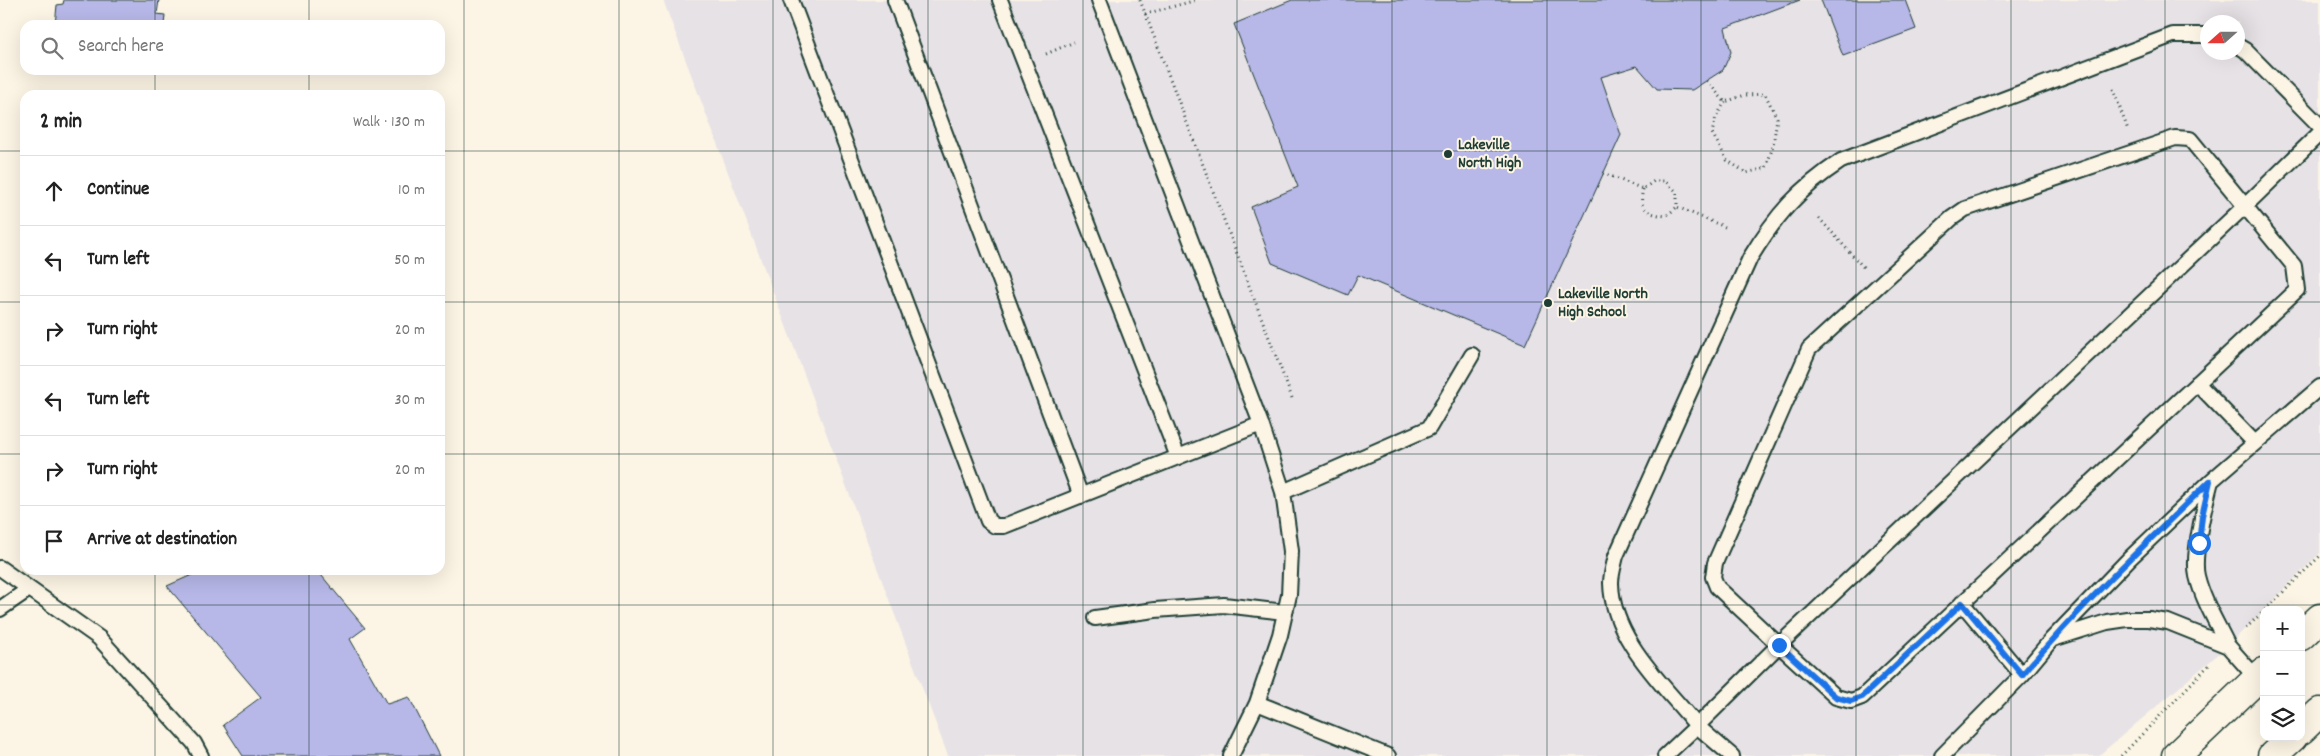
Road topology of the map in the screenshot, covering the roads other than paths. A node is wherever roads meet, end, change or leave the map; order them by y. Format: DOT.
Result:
graph roads {
  1 [pos="791,0"];
  2 [pos="895,0"];
  3 [pos="1000,0"];
  4 [pos="1099,0"];
  5 [pos="2200,36"];
  6 [pos="2245,50"];
  7 [pos="2320,126"];
  8 [pos="2320,133"];
  9 [pos="2245,206"];
  10 [pos="1472,355"];
  11 [pos="2197,383"];
  12 [pos="2320,388"];
  13 [pos="1261,424"];
  14 [pos="2255,443"];
  15 [pos="1178,457"];
  16 [pos="2210,481"];
  17 [pos="1283,492"];
  18 [pos="1082,496"];
  19 [pos="0,568"];
  20 [pos="30,588"];
  21 [pos="1962,603"];
  22 [pos="0,609"];
  23 [pos="1284,612"];
  24 [pos="1095,618"];
  25 [pos="2320,618"];
  26 [pos="2305,632"];
  27 [pos="2052,639"];
  28 [pos="1779,645"];
  29 [pos="2228,646"];
  30 [pos="2022,675"];
  31 [pos="2260,678"];
  32 [pos="2260,680"];
  33 [pos="1257,703"];
  34 [pos="1697,726"];
  35 [pos="2288,741"];
  36 [pos="201,756"];
  37 [pos="1231,756"];
  38 [pos="1388,756"];
  39 [pos="1665,756"];
  40 [pos="1732,756"];
  41 [pos="1942,756"];
  42 [pos="2176,756"];
  43 [pos="2272,756"];
  1 -- 18 [label="lane"];
  2 -- 18 [label="lane"];
  3 -- 15 [label="lane"];
  4 -- 13 [label="lane"];
  5 -- 34 [label="lane"];
  6 -- 7 [label="lane"];
  8 -- 9 [label="lane"];
  9 -- 11 [label="lane"];
  9 -- 28 [label="lane"];
  9 -- 28 [label="lane"];
  10 -- 17 [label="lane"];
  11 -- 14 [label="lane"];
  11 -- 21 [label="lane"];
  12 -- 14 [label="lane"];
  13 -- 15 [label="lane"];
  13 -- 17 [label="lane"];
  14 -- 16 [label="lane"];
  15 -- 18 [label="lane"];
  16 -- 27 [label="lane"];
  16 -- 29 [label="lane"];
  17 -- 23 [label="lane"];
  19 -- 20 [label="lane"];
  20 -- 22 [label="lane"];
  20 -- 36 [label="lane"];
  21 -- 28 [label="lane"];
  21 -- 30 [label="lane"];
  23 -- 24 [label="lane"];
  23 -- 33 [label="lane"];
  25 -- 26 [label="street"];
  27 -- 29 [label="lane"];
  27 -- 30 [label="lane"];
  28 -- 34 [label="lane"];
  29 -- 31 [label="lane"];
  30 -- 41 [label="lane"];
  32 -- 42 [label="street"];
  33 -- 37 [label="lane"];
  33 -- 38 [label="lane"];
  34 -- 39 [label="lane"];
  34 -- 40 [label="lane"];
  35 -- 43 [label="street"];
}
